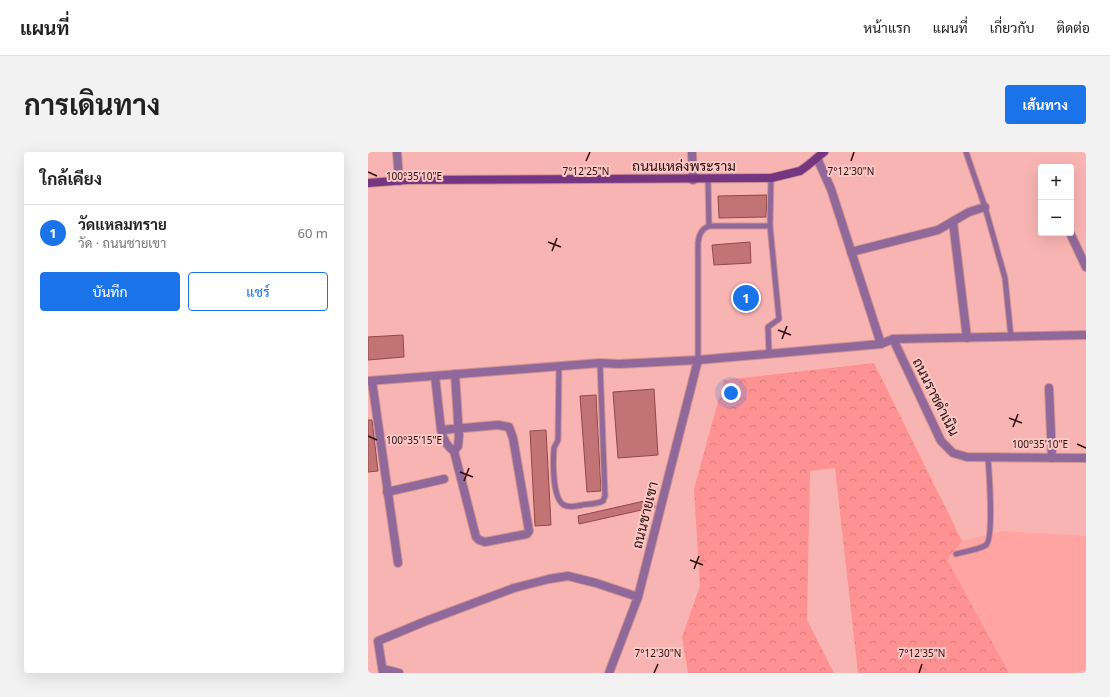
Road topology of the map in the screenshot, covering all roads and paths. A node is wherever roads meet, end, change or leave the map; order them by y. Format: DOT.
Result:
graph roads {
  1 [pos="397,152"];
  2 [pos="692,152"];
  3 [pos="824,152"];
  4 [pos="966,152"];
  5 [pos="817,158"];
  6 [pos="770,178"];
  7 [pos="693,180"];
  8 [pos="708,180"];
  9 [pos="399,181"];
  10 [pos="368,183"];
  11 [pos="985,207"];
  12 [pos="953,222"];
  13 [pos="709,226"];
  14 [pos="770,226"];
  15 [pos="1071,236"];
  16 [pos="851,252"];
  17 [pos="1086,267"];
  18 [pos="1086,335"];
  19 [pos="1011,337"];
  20 [pos="967,338"];
  21 [pos="893,339"];
  22 [pos="881,344"];
  23 [pos="768,354"];
  24 [pos="698,360"];
  25 [pos="600,363"];
  26 [pos="559,366"];
  27 [pos="455,374"];
  28 [pos="435,376"];
  29 [pos="370,381"];
  30 [pos="1049,388"];
  31 [pos="459,427"];
  32 [pos="441,430"];
  33 [pos="454,451"];
  34 [pos="988,458"];
  35 [pos="1052,458"];
  36 [pos="1086,458"];
  37 [pos="444,478"];
  38 [pos="388,492"];
  39 [pos="956,554"];
  40 [pos="398,563"];
  41 [pos="638,597"];
  42 [pos="383,671"];
  43 [pos="398,673"];
  44 [pos="609,673"];
  1 -- 9 [label="street"];
  2 -- 7 [label="street"];
  3 -- 5 [label="main road, ถนนแหล่งพระราม"];
  4 -- 11 [label="lane"];
  5 -- 6 [label="main road, ถนนแหล่งพระราม"];
  5 -- 16 [label="street"];
  6 -- 8 [label="main road, ถนนแหล่งพระราม"];
  6 -- 14 [label="lane"];
  7 -- 8 [label="main road, ถนนแหล่งพระราม"];
  7 -- 9 [label="main road, ถนนแหล่งพระราม"];
  8 -- 13 [label="lane"];
  9 -- 10 [label="main road, ถนนแหล่งพระราม"];
  11 -- 12 [label="street"];
  11 -- 19 [label="lane"];
  12 -- 16 [label="street"];
  12 -- 20 [label="street"];
  13 -- 14 [label="lane"];
  13 -- 24 [label="lane"];
  14 -- 23 [label="lane"];
  15 -- 17 [label="street"];
  16 -- 22 [label="street"];
  18 -- 19 [label="street"];
  19 -- 20 [label="street"];
  20 -- 21 [label="street"];
  21 -- 22 [label="street"];
  21 -- 34 [label="street, ถนนราชดำเนิน"];
  22 -- 23 [label="street"];
  23 -- 24 [label="street"];
  24 -- 25 [label="street"];
  24 -- 41 [label="street, ถนนชายเขา"];
  25 -- 26 [label="street"];
  25 -- 26 [label="lane"];
  26 -- 27 [label="street"];
  27 -- 28 [label="street"];
  27 -- 31 [label="street"];
  28 -- 29 [label="street"];
  28 -- 32 [label="street"];
  29 -- 38 [label="street"];
  30 -- 35 [label="street"];
  31 -- 32 [label="street"];
  31 -- 33 [label="street"];
  31 -- 33 [label="street"];
  32 -- 33 [label="street"];
  34 -- 35 [label="street, ถนนราชดำเนิน"];
  34 -- 39 [label="lane"];
  35 -- 36 [label="street, ถนนราชดำเนิน"];
  37 -- 38 [label="street"];
  38 -- 40 [label="street"];
  41 -- 42 [label="street"];
  41 -- 44 [label="street, ถนนชายเขา"];
  42 -- 43 [label="street"];
}
